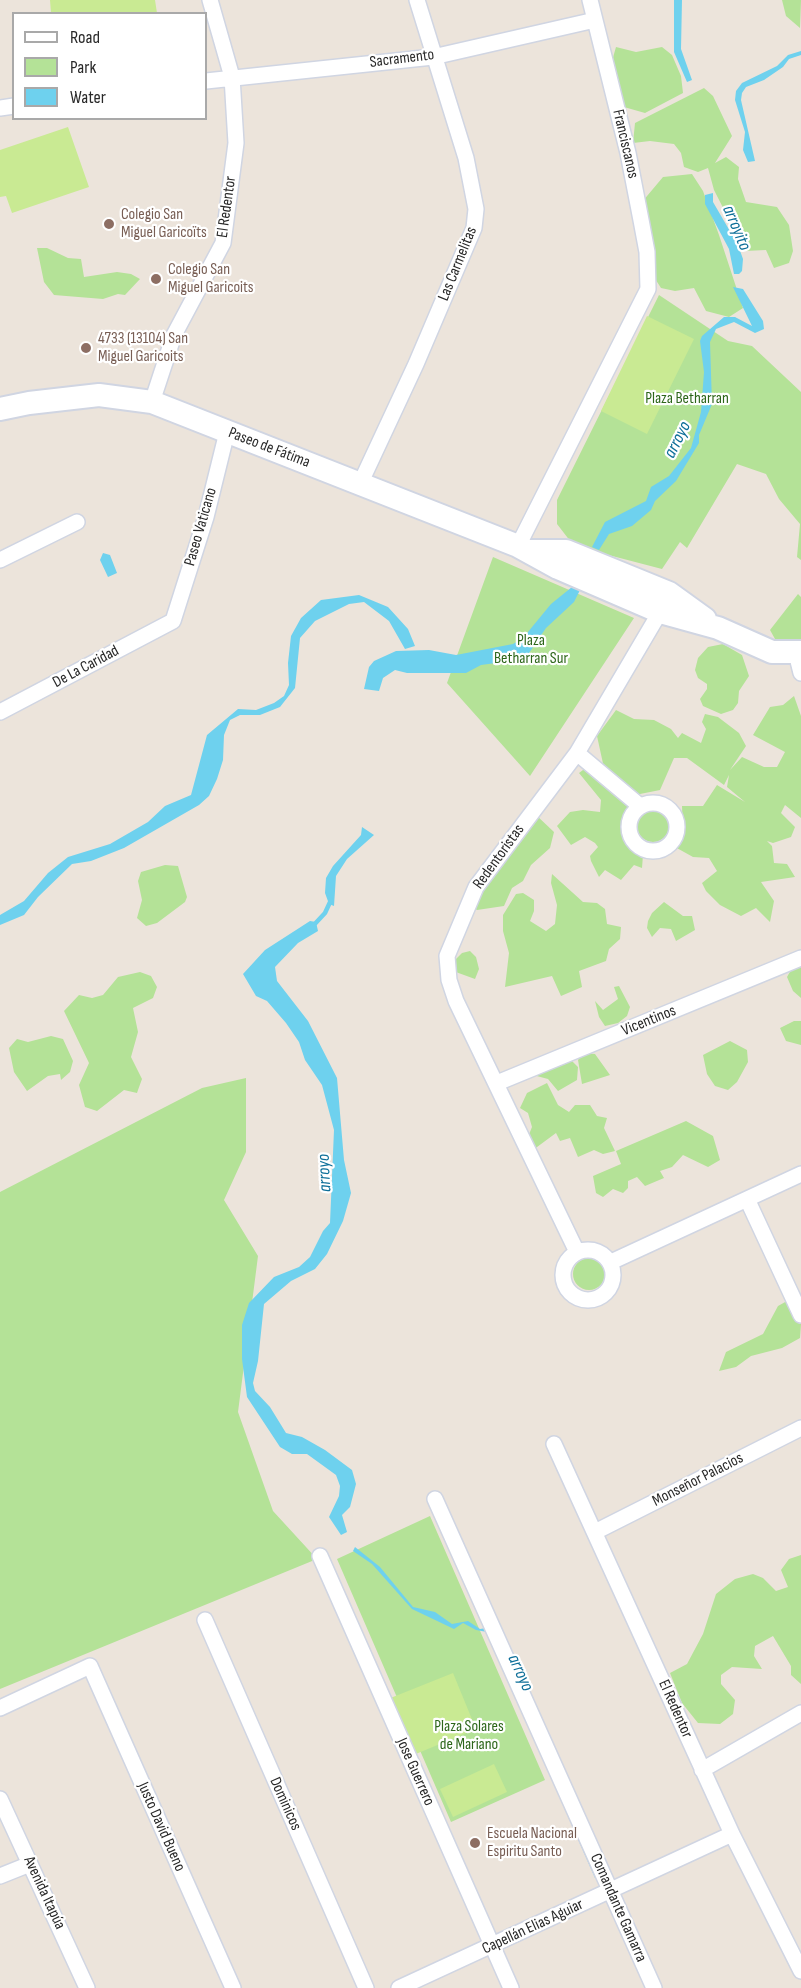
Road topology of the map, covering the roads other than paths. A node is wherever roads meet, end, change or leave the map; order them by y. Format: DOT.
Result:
graph roads {
  1 [pos="210,0"];
  2 [pos="417,0"];
  3 [pos="590,0"];
  4 [pos="595,20"];
  5 [pos="433,57"];
  6 [pos="232,77"];
  7 [pos="207,81"];
  8 [pos="152,402"];
  9 [pos="0,409"];
  10 [pos="227,432"];
  11 [pos="360,484"];
  12 [pos="76,522"];
  13 [pos="523,548"];
  14 [pos="0,560"];
  15 [pos="660,612"];
  16 [pos="173,621"];
  17 [pos="718,628"];
  18 [pos="800,659"];
  19 [pos="0,712"];
  20 [pos="577,753"];
  21 [pos="640,806"];
  22 [pos="801,958"];
  23 [pos="497,1083"];
  24 [pos="801,1174"];
  25 [pos="747,1198"];
  26 [pos="577,1252"];
  27 [pos="611,1262"];
  28 [pos="801,1315"];
  29 [pos="801,1428"];
  30 [pos="554,1444"];
  31 [pos="435,1499"];
  32 [pos="595,1532"];
  33 [pos="320,1556"];
  34 [pos="205,1620"];
  35 [pos="0,1708"];
  36 [pos="801,1713"];
  37 [pos="702,1770"];
  38 [pos="0,1799"];
  39 [pos="732,1834"];
  40 [pos="30,1864"];
  41 [pos="0,1876"];
  42 [pos="610,1891"];
  43 [pos="492,1946"];
  44 [pos="801,1971"];
  45 [pos="87,1988"];
  46 [pos="233,1988"];
  47 [pos="366,1988"];
  48 [pos="399,1988"];
  49 [pos="511,1988"];
  50 [pos="654,1988"];
  1 -- 6 [label="street, El Redentor"];
  2 -- 5 [label="street, Las Carmelitas"];
  3 -- 4 [label="street, Franciscanos"];
  4 -- 5 [label="street, Sacramento"];
  4 -- 13 [label="street, Franciscanos"];
  5 -- 6 [label="street, Sacramento"];
  5 -- 11 [label="street, Las Carmelitas"];
  6 -- 7 [label="street, Sacramento"];
  6 -- 8 [label="street, El Redentor"];
  8 -- 9 [label="street, Paseo de Fátima"];
  8 -- 10 [label="street, Paseo de Fátima"];
  10 -- 11 [label="street, Paseo de Fátima"];
  10 -- 16 [label="street, Paseo Vaticano"];
  11 -- 13 [label="street, Paseo de Fátima"];
  12 -- 14 [label="street"];
  13 -- 15 [label="street, Paseo de Fátima"];
  13 -- 17 [label="street, Paseo de Fátima"];
  15 -- 17 [label="street, Paseo de Fátima"];
  15 -- 20 [label="street, Redentoristas"];
  16 -- 19 [label="street, De La Caridad"];
  17 -- 18 [label="street, Paseo de Fátima"];
  20 -- 21 [label="street"];
  20 -- 23 [label="street, Redentoristas"];
  22 -- 23 [label="street, Vicentinos"];
  23 -- 26 [label="street, Redentoristas"];
  24 -- 25 [label="street"];
  25 -- 27 [label="street"];
  25 -- 28 [label="street"];
  26 -- 27 [label="street"];
  26 -- 27 [label="street"];
  29 -- 32 [label="street, Monseñor Palacios"];
  30 -- 32 [label="street, El Redentor"];
  31 -- 42 [label="street, Comandante Gamarra"];
  32 -- 37 [label="street, El Redentor"];
  33 -- 43 [label="street, Jose Guerrero"];
  34 -- 47 [label="street, Dominicos"];
  35 -- 46 [label="street, Justo David Bueno"];
  36 -- 37 [label="street"];
  37 -- 39 [label="street, El Redentor"];
  38 -- 40 [label="street, Avenida Itapúa"];
  39 -- 42 [label="street, Capellán Elias Aguiar"];
  39 -- 44 [label="street, El Redentor"];
  40 -- 41 [label="street"];
  40 -- 45 [label="street, Avenida Itapúa"];
  42 -- 43 [label="street, Capellán Elias Aguiar"];
  42 -- 50 [label="street, Comandante Gamarra"];
  43 -- 48 [label="street, Capellán Elias Aguiar"];
  43 -- 49 [label="street, Jose Guerrero"];
}
